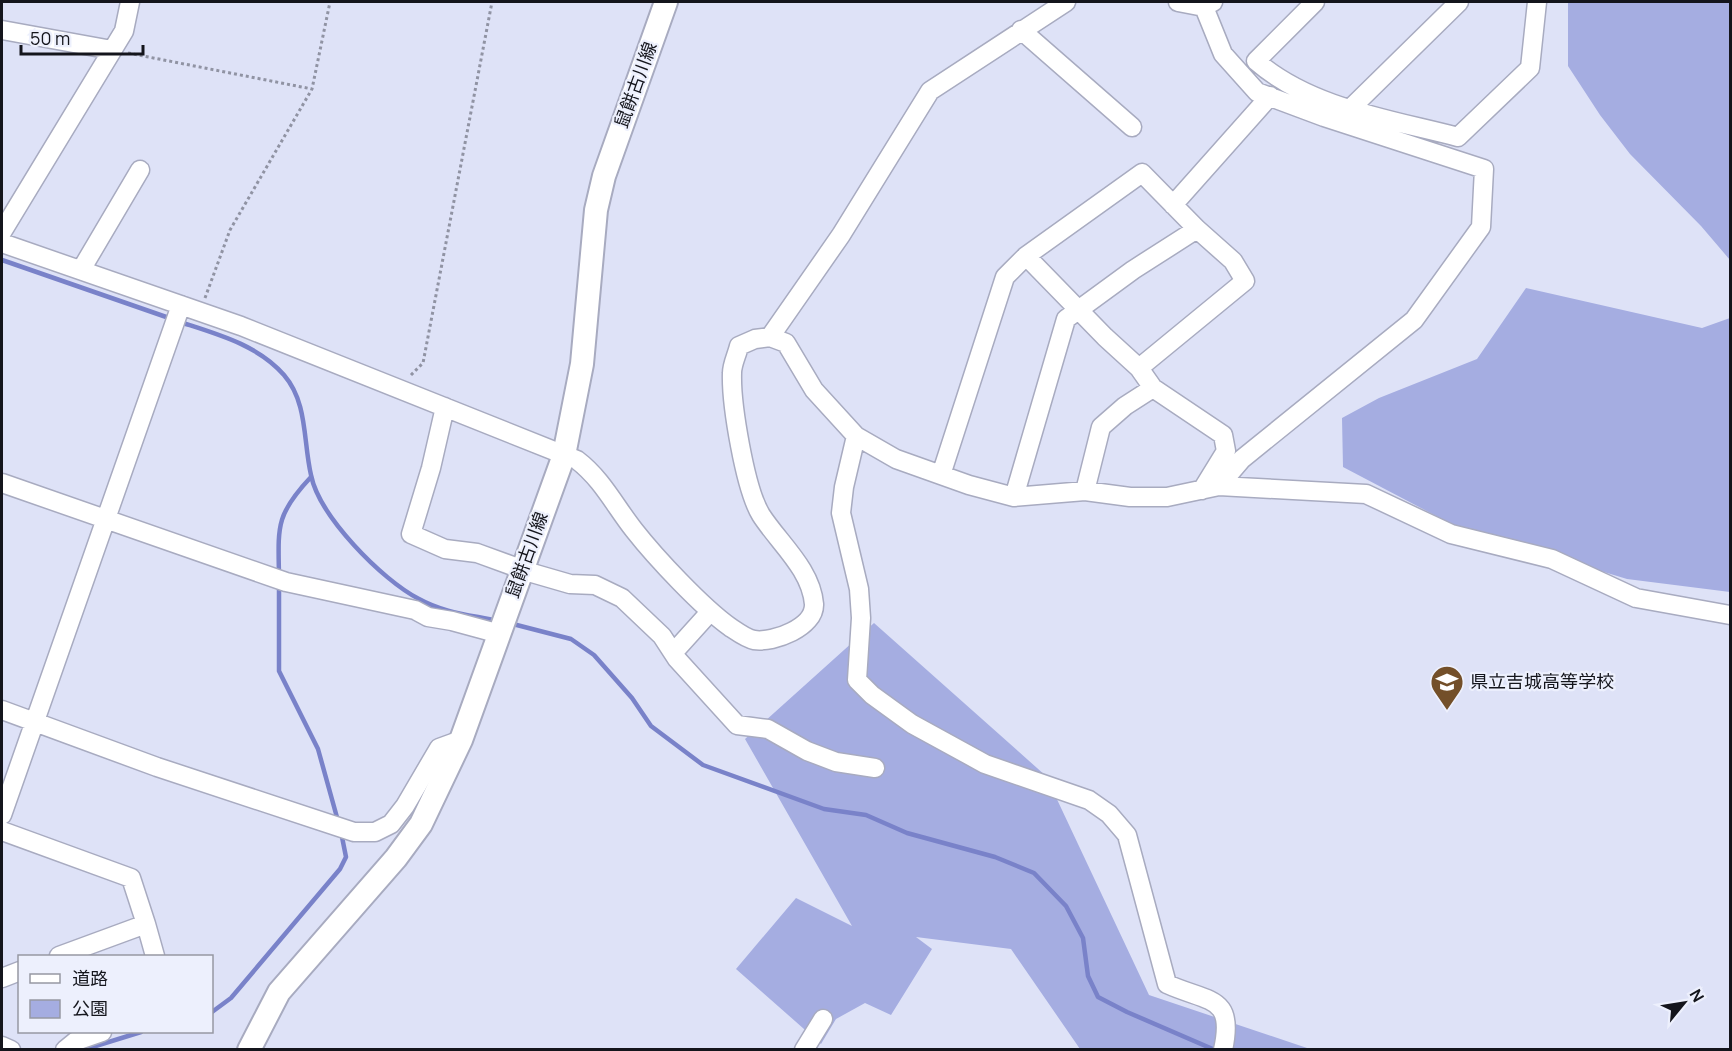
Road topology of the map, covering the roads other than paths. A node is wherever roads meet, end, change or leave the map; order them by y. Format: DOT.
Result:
graph roads {
  1 [pos="130,2"];
  2 [pos="666,2"];
  3 [pos="1066,2"];
  4 [pos="1178,2"];
  5 [pos="1315,2"];
  6 [pos="1459,2"];
  7 [pos="1537,2"];
  8 [pos="1209,4"];
  9 [pos="2,30"];
  10 [pos="1021,30"];
  11 [pos="112,50"];
  12 [pos="1270,96"];
  13 [pos="1350,109"];
  14 [pos="1132,127"];
  15 [pos="140,170"];
  16 [pos="1173,205"];
  17 [pos="1197,229"];
  18 [pos="2,232"];
  19 [pos="2,243"];
  20 [pos="1026,256"];
  21 [pos="81,270"];
  22 [pos="1080,309"];
  23 [pos="178,316"];
  24 [pos="770,337"];
  25 [pos="1139,368"];
  26 [pos="1153,388"];
  27 [pos="445,407"];
  28 [pos="856,436"];
  29 [pos="564,455"];
  30 [pos="941,475"];
  31 [pos="2,483"];
  32 [pos="1211,488"];
  33 [pos="1085,491"];
  34 [pos="1014,497"];
  35 [pos="105,520"];
  36 [pos="527,571"];
  37 [pos="710,612"];
  38 [pos="1731,615"];
  39 [pos="502,626"];
  40 [pos="673,654"];
  41 [pos="2,710"];
  42 [pos="34,722"];
  43 [pos="461,740"];
  44 [pos="875,768"];
  45 [pos="2,815"];
  46 [pos="2,831"];
  47 [pos="146,924"];
  48 [pos="64,955"];
  49 [pos="154,955"];
  50 [pos="18,972"];
  51 [pos="2,978"];
  52 [pos="823,1019"];
  53 [pos="99,1033"];
  54 [pos="1224,1045"];
  55 [pos="2,1046"];
  56 [pos="11,1050"];
  57 [pos="65,1050"];
  58 [pos="249,1050"];
  59 [pos="804,1050"];
  1 -- 11 [label="street"];
  2 -- 29 [label="main road, 鼠餅古川線"];
  3 -- 10 [label="street"];
  4 -- 8 [label="street"];
  5 -- 7 [label="street"];
  6 -- 13 [label="street"];
  8 -- 12 [label="street"];
  9 -- 11 [label="street"];
  10 -- 14 [label="street"];
  10 -- 24 [label="street"];
  11 -- 18 [label="street"];
  12 -- 16 [label="street"];
  12 -- 32 [label="street"];
  15 -- 21 [label="street"];
  16 -- 17 [label="street"];
  16 -- 20 [label="street"];
  17 -- 22 [label="street"];
  17 -- 25 [label="street"];
  19 -- 21 [label="street"];
  20 -- 22 [label="street"];
  20 -- 30 [label="street"];
  21 -- 23 [label="street"];
  22 -- 25 [label="street"];
  22 -- 34 [label="street"];
  23 -- 27 [label="street"];
  23 -- 35 [label="street"];
  24 -- 28 [label="street"];
  24 -- 37 [label="street"];
  25 -- 26 [label="street"];
  26 -- 32 [label="street"];
  26 -- 33 [label="street"];
  27 -- 29 [label="street"];
  27 -- 36 [label="street"];
  28 -- 30 [label="street"];
  28 -- 54 [label="street"];
  29 -- 36 [label="main road, 鼠餅古川線"];
  29 -- 37 [label="street"];
  30 -- 34 [label="street"];
  31 -- 35 [label="street"];
  32 -- 33 [label="street"];
  32 -- 38 [label="street"];
  33 -- 34 [label="street"];
  35 -- 39 [label="street"];
  35 -- 42 [label="street"];
  36 -- 39 [label="main road, 鼠餅古川線"];
  36 -- 40 [label="street"];
  37 -- 40 [label="street"];
  39 -- 43 [label="main road, 鼠餅古川線"];
  40 -- 44 [label="street"];
  41 -- 42 [label="street"];
  42 -- 43 [label="street"];
  42 -- 45 [label="street"];
  43 -- 58 [label="main road, 鼠餅古川線"];
  46 -- 47 [label="street"];
  47 -- 48 [label="street"];
  47 -- 49 [label="street"];
  50 -- 51 [label="street"];
  52 -- 59 [label="street"];
  53 -- 57 [label="street"];
  55 -- 56 [label="street"];
}
